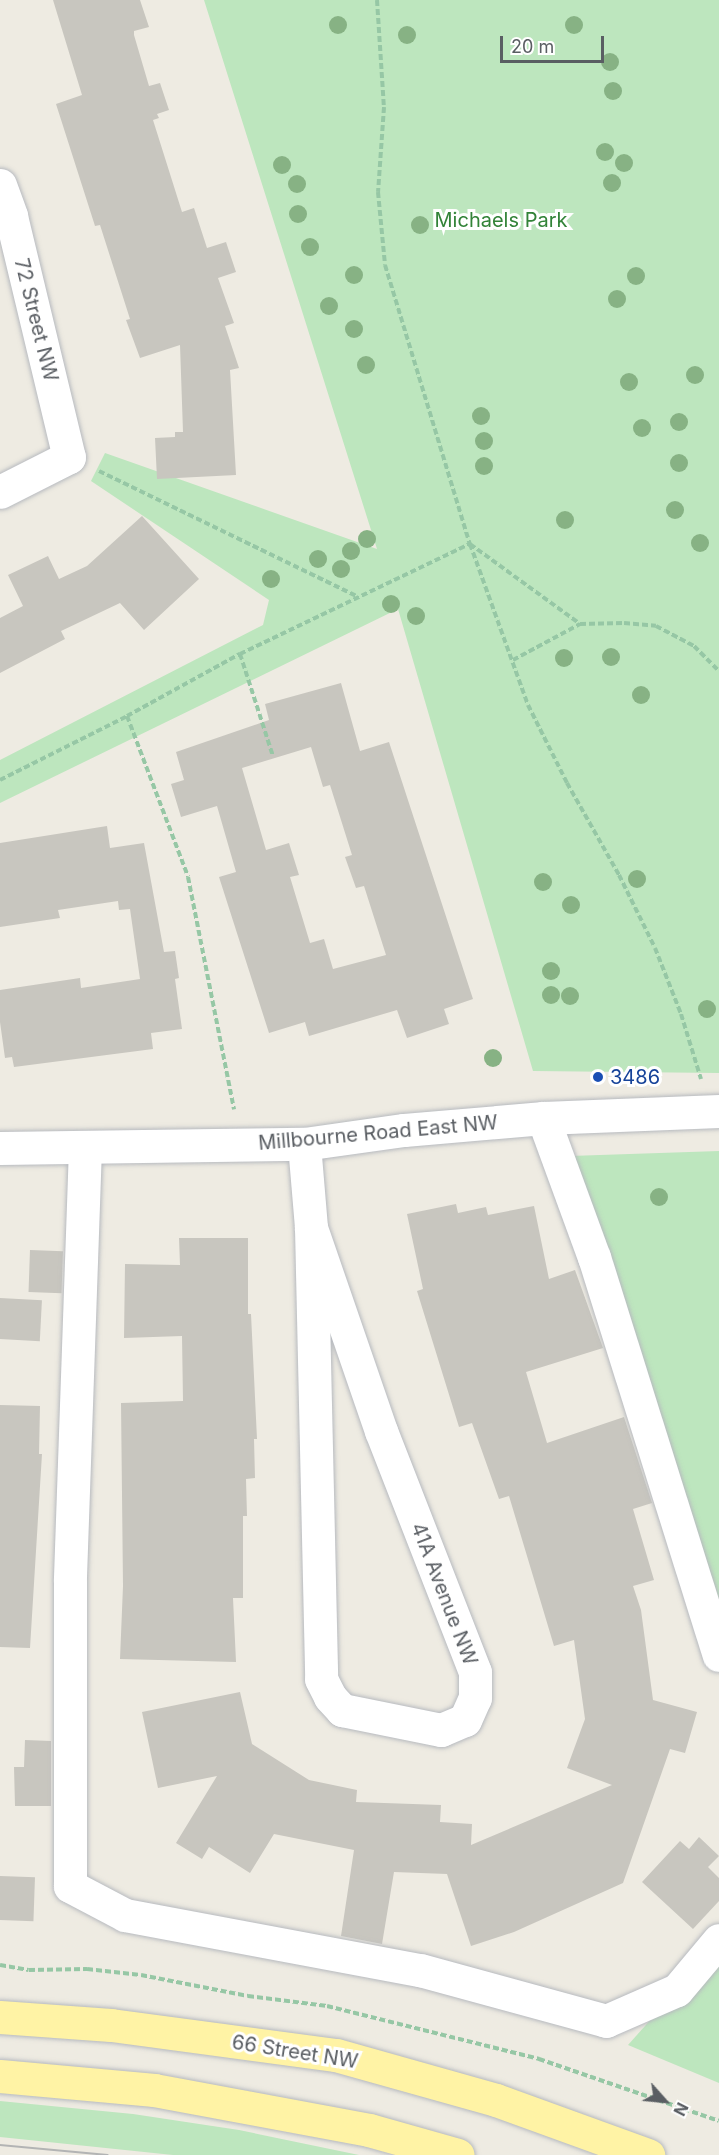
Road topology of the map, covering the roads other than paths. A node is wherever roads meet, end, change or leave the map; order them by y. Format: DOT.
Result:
graph roads {
  1 [pos="0,185"];
  2 [pos="6,218"];
  3 [pos="0,492"];
  4 [pos="715,1111"];
  5 [pos="543,1118"];
  6 [pos="304,1144"];
  7 [pos="85,1147"];
  8 [pos="0,1148"];
  9 [pos="311,1228"];
  10 [pos="719,1655"];
  11 [pos="719,1940"];
  12 [pos="0,2017"];
  13 [pos="0,2076"];
  14 [pos="458,2155"];
  15 [pos="648,2155"];
  1 -- 2 [label="street, 72 Street NW"];
  2 -- 3 [label="street, 72 Street NW"];
  4 -- 5 [label="street, Millbourne Road East NW"];
  5 -- 6 [label="street, Millbourne Road East NW"];
  5 -- 10 [label="street"];
  6 -- 7 [label="street, Millbourne Road East NW"];
  6 -- 9 [label="street, 41A Avenue NW"];
  7 -- 8 [label="street, Millbourne Road East NW"];
  7 -- 11 [label="street"];
  9 -- 9 [label="street, 41A Avenue NW"];
  12 -- 15 [label="main road, 66 Street NW"];
  13 -- 14 [label="main road"];
}
